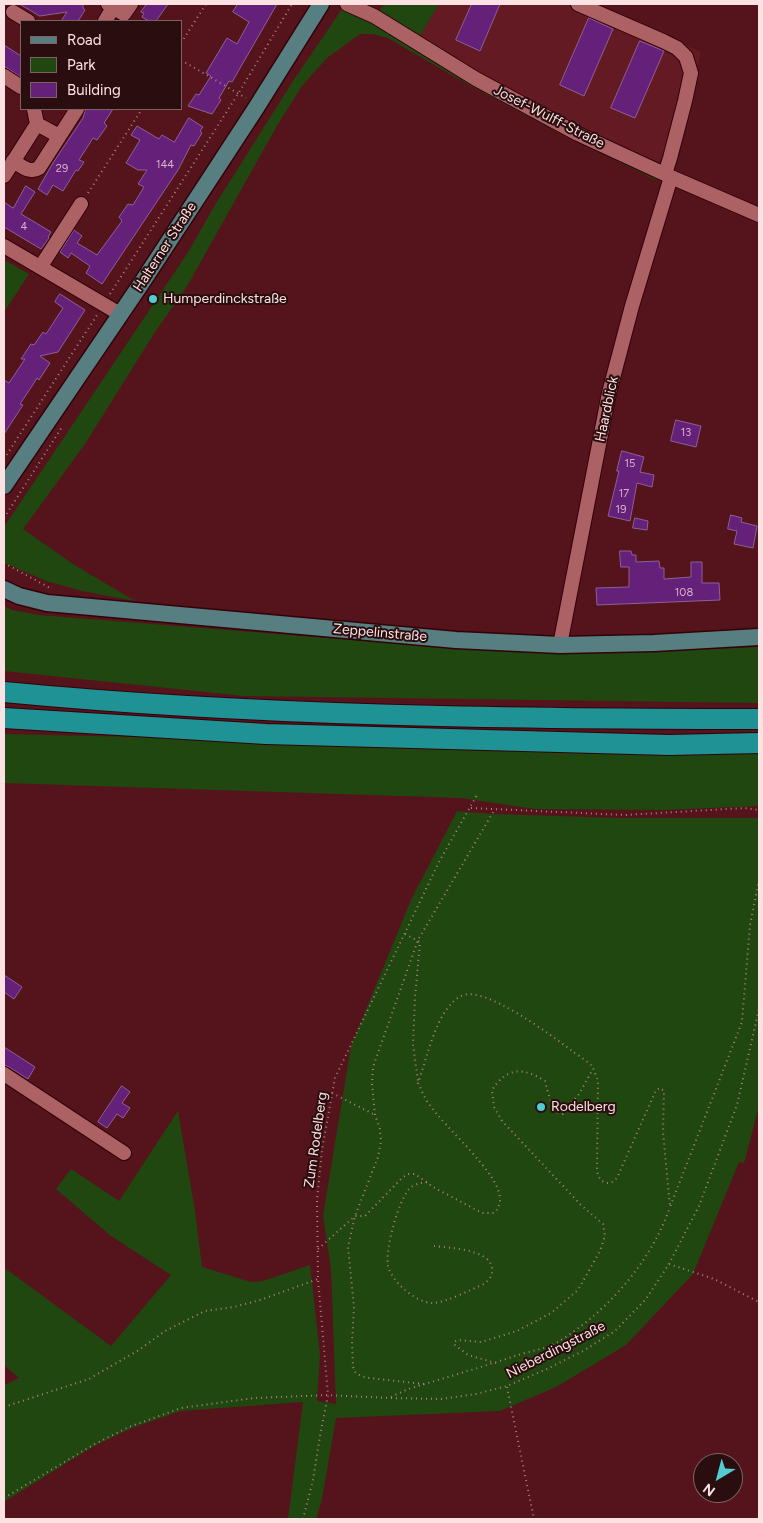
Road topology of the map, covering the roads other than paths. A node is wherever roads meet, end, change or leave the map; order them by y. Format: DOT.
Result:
graph roads {
  1 [pos="321,4"];
  2 [pos="347,4"];
  3 [pos="578,4"];
  4 [pos="119,7"];
  5 [pos="373,9"];
  6 [pos="13,12"];
  7 [pos="26,20"];
  8 [pos="106,20"];
  9 [pos="4,76"];
  10 [pos="20,86"];
  11 [pos="34,110"];
  12 [pos="76,110"];
  13 [pos="37,124"];
  14 [pos="59,136"];
  15 [pos="8,166"];
  16 [pos="668,176"];
  17 [pos="81,204"];
  18 [pos="759,216"];
  19 [pos="4,246"];
  20 [pos="41,266"];
  21 [pos="120,314"];
  22 [pos="4,486"];
  23 [pos="4,589"];
  24 [pos="759,637"];
  25 [pos="560,645"];
  26 [pos="4,692"];
  27 [pos="4,718"];
  28 [pos="759,719"];
  29 [pos="759,743"];
  30 [pos="4,1074"];
  31 [pos="124,1153"];
  1 -- 21 [label="main road, Halterner Straße"];
  2 -- 5 [label="street, Josef-Wulff-Straße"];
  3 -- 16 [label="street, Haardblick"];
  4 -- 8 [label="street"];
  5 -- 16 [label="street, Josef-Wulff-Straße"];
  6 -- 7 [label="street"];
  9 -- 10 [label="street"];
  11 -- 13 [label="street"];
  12 -- 14 [label="street"];
  13 -- 14 [label="street"];
  13 -- 15 [label="street"];
  14 -- 15 [label="street"];
  16 -- 18 [label="street, Josef-Wulff-Straße"];
  16 -- 25 [label="street, Haardblick"];
  17 -- 20 [label="street"];
  19 -- 20 [label="street"];
  20 -- 21 [label="street"];
  21 -- 22 [label="main road, Halterner Straße"];
  23 -- 25 [label="main road, Zeppelinstraße"];
  24 -- 25 [label="main road, Zeppelinstraße"];
  26 -- 28 [label="highway"];
  27 -- 29 [label="highway"];
  30 -- 31 [label="street"];
}
